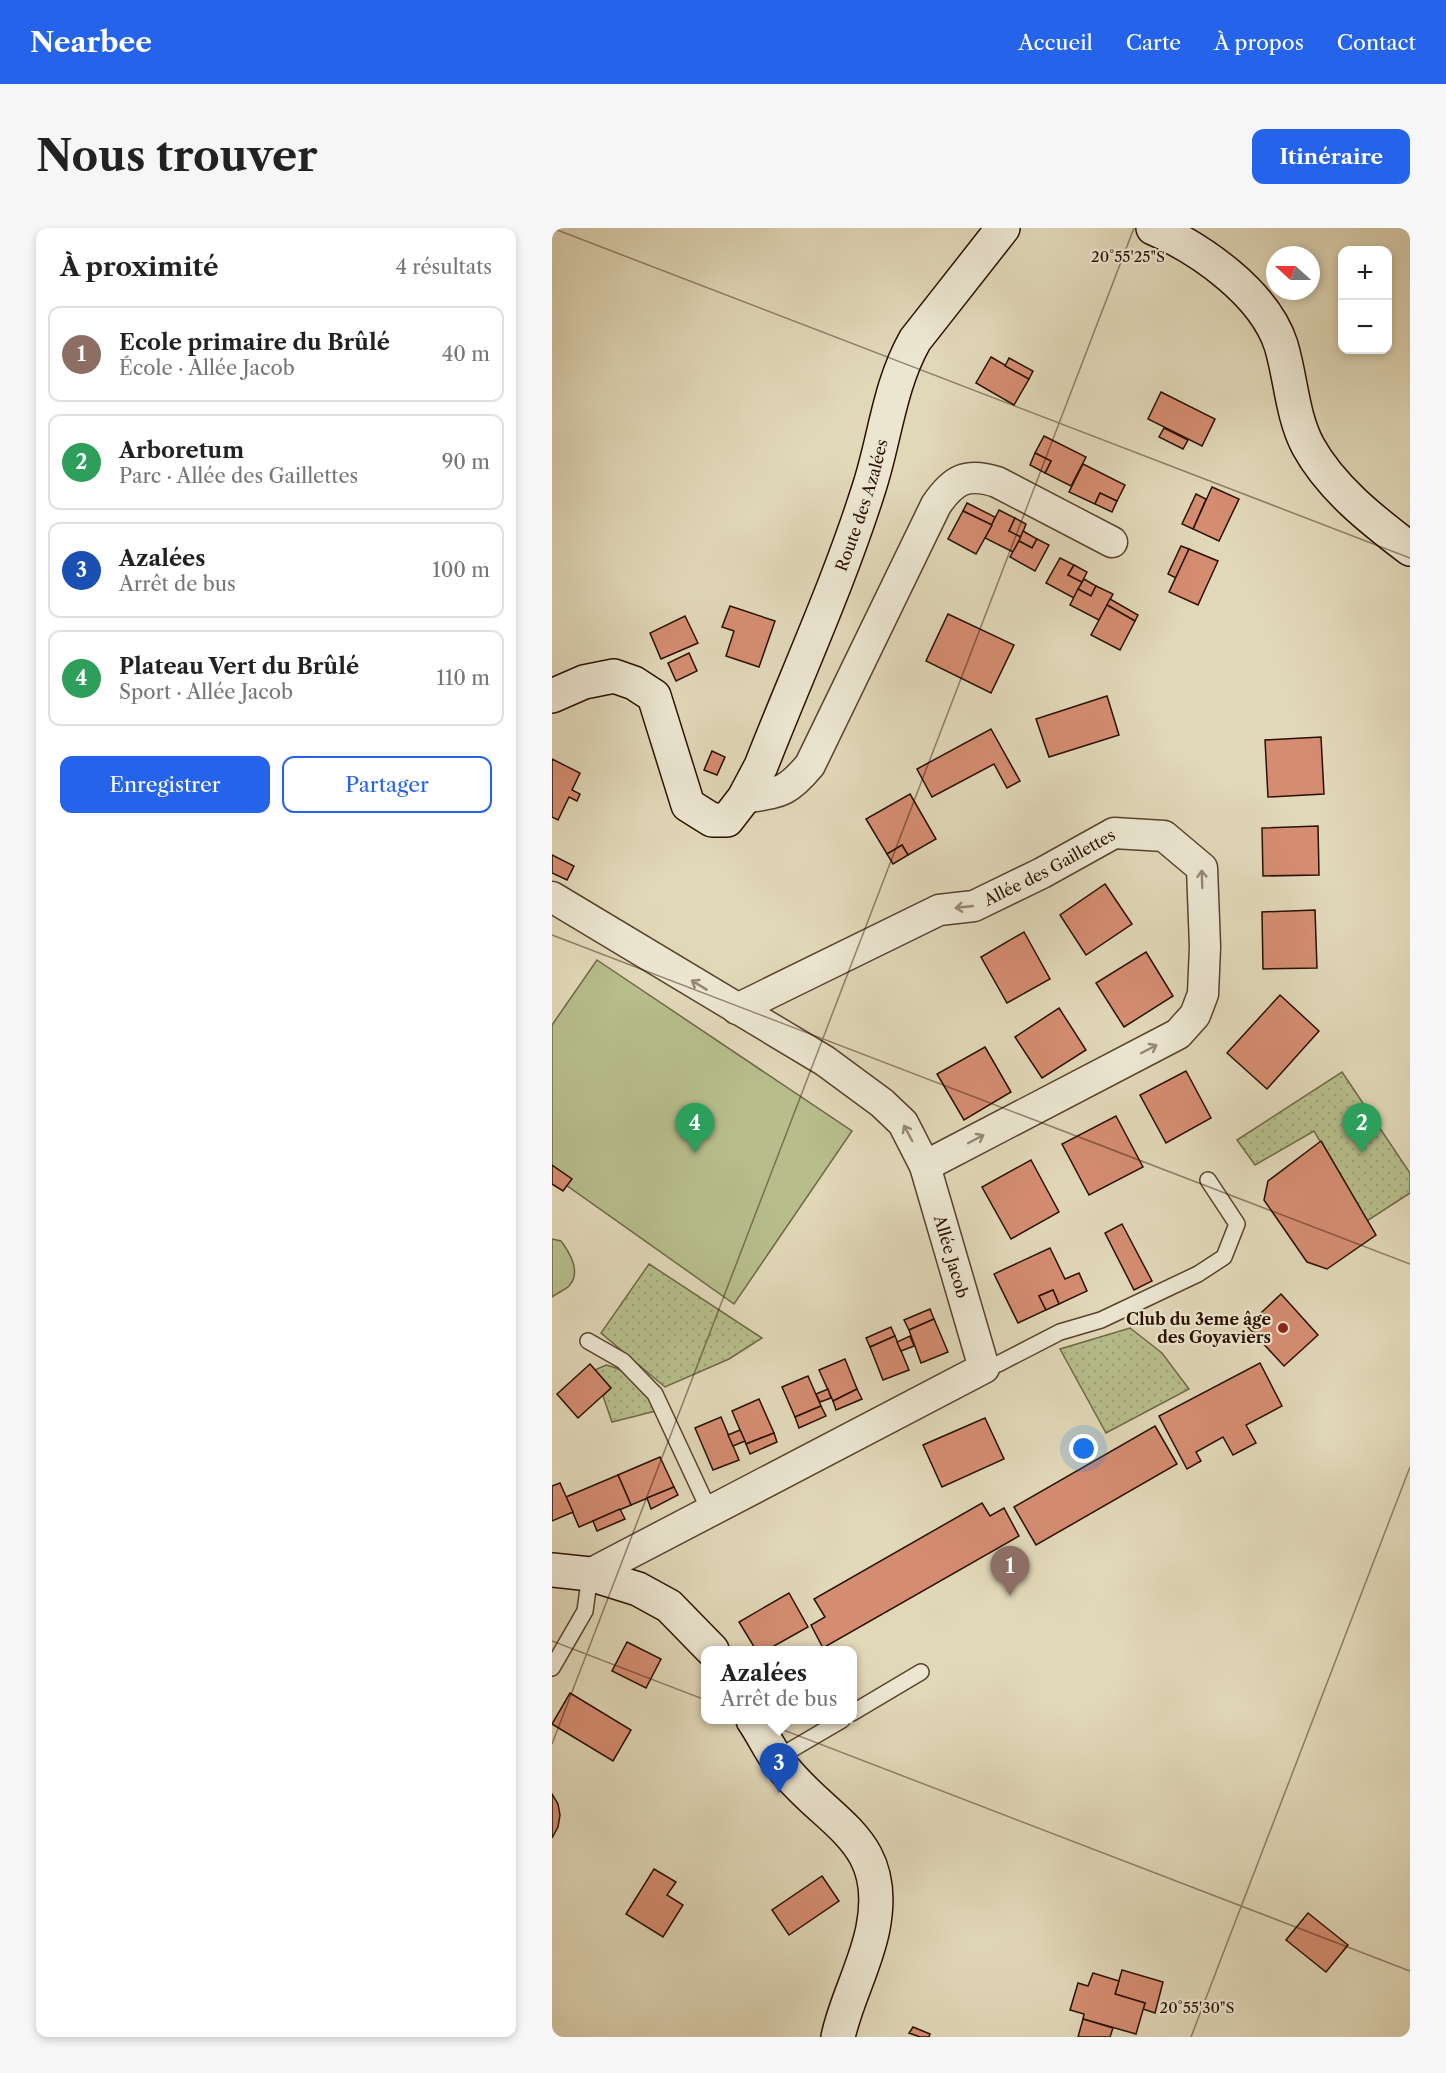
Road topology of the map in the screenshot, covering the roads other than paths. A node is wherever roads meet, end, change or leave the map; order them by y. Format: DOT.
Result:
graph roads {
  1 [pos="1004,228"];
  2 [pos="1153,228"];
  3 [pos="1112,542"];
  4 [pos="1410,549"];
  5 [pos="552,696"];
  6 [pos="744,798"];
  7 [pos="552,897"];
  8 [pos="737,1009"];
  9 [pos="925,1166"];
  10 [pos="1208,1180"];
  11 [pos="588,1341"];
  12 [pos="984,1368"];
  13 [pos="710,1512"];
  14 [pos="552,1570"];
  15 [pos="590,1574"];
  16 [pos="708,1646"];
  17 [pos="552,1668"];
  18 [pos="921,1672"];
  19 [pos="857,1710"];
  20 [pos="756,1724"];
  21 [pos="834,1724"];
  22 [pos="777,1758"];
  23 [pos="838,2037"];
  1 -- 6 [label="main road, Route des Azalées"];
  2 -- 4 [label="main road"];
  3 -- 6 [label="street"];
  5 -- 6 [label="main road, Route des Azalées"];
  8 -- 7 [label="street, Allée Jacob, one-way"];
  9 -- 8 [label="street, Allée Jacob, one-way"];
  9 -- 8 [label="street, Allée des Gaillettes, one-way"];
  9 -- 12 [label="street, Allée Jacob"];
  10 -- 12 [label="lane"];
  11 -- 13 [label="lane"];
  12 -- 13 [label="street"];
  13 -- 15 [label="street"];
  14 -- 15 [label="main road"];
  15 -- 16 [label="main road"];
  15 -- 17 [label="lane"];
  18 -- 19 [label="lane"];
  20 -- 22 [label="main road"];
  21 -- 22 [label="lane"];
  22 -- 23 [label="main road"];
}
